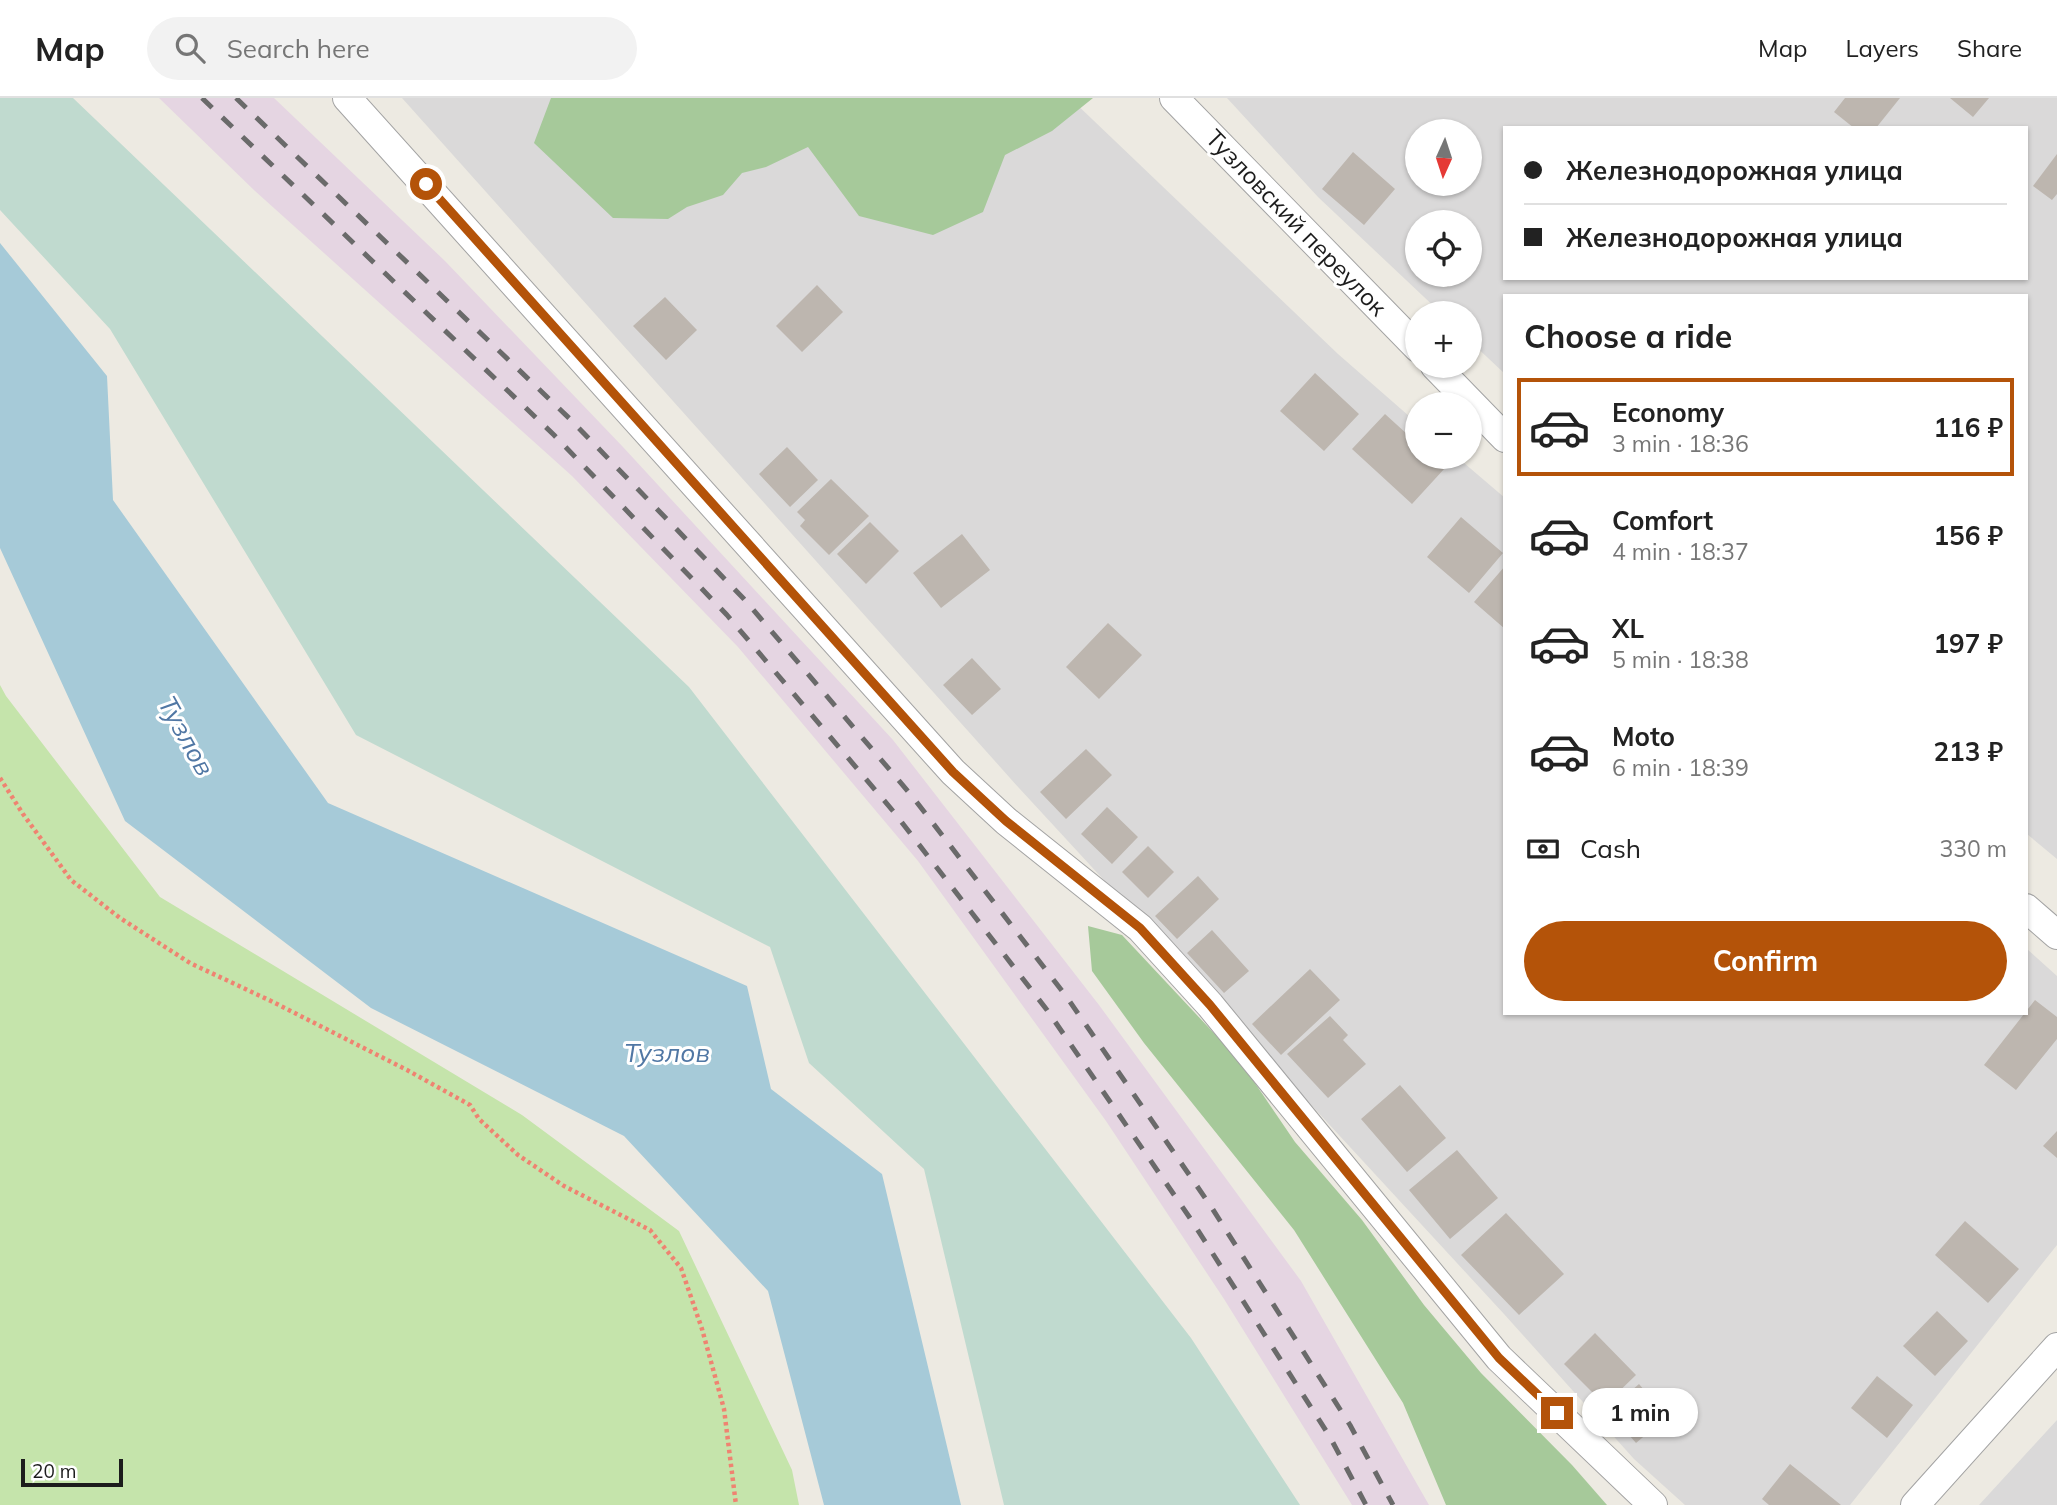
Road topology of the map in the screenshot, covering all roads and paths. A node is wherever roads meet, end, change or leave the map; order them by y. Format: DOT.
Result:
graph roads {
  1 [pos="347,98"];
  2 [pos="1174,98"];
  3 [pos="1405,335"];
  4 [pos="1447,378"];
  5 [pos="1503,436"];
  6 [pos="0,778"];
  7 [pos="2028,910"];
  8 [pos="2057,935"];
  9 [pos="2057,1347"];
  10 [pos="736,1505"];
  11 [pos="1653,1505"];
  12 [pos="1915,1505"];
  1 -- 11 [label="street"];
  2 -- 3 [label="street, Тузловский переулок"];
  4 -- 5 [label="street"];
  6 -- 10 [label="path"];
  7 -- 8 [label="street"];
  9 -- 12 [label="street"];
}
